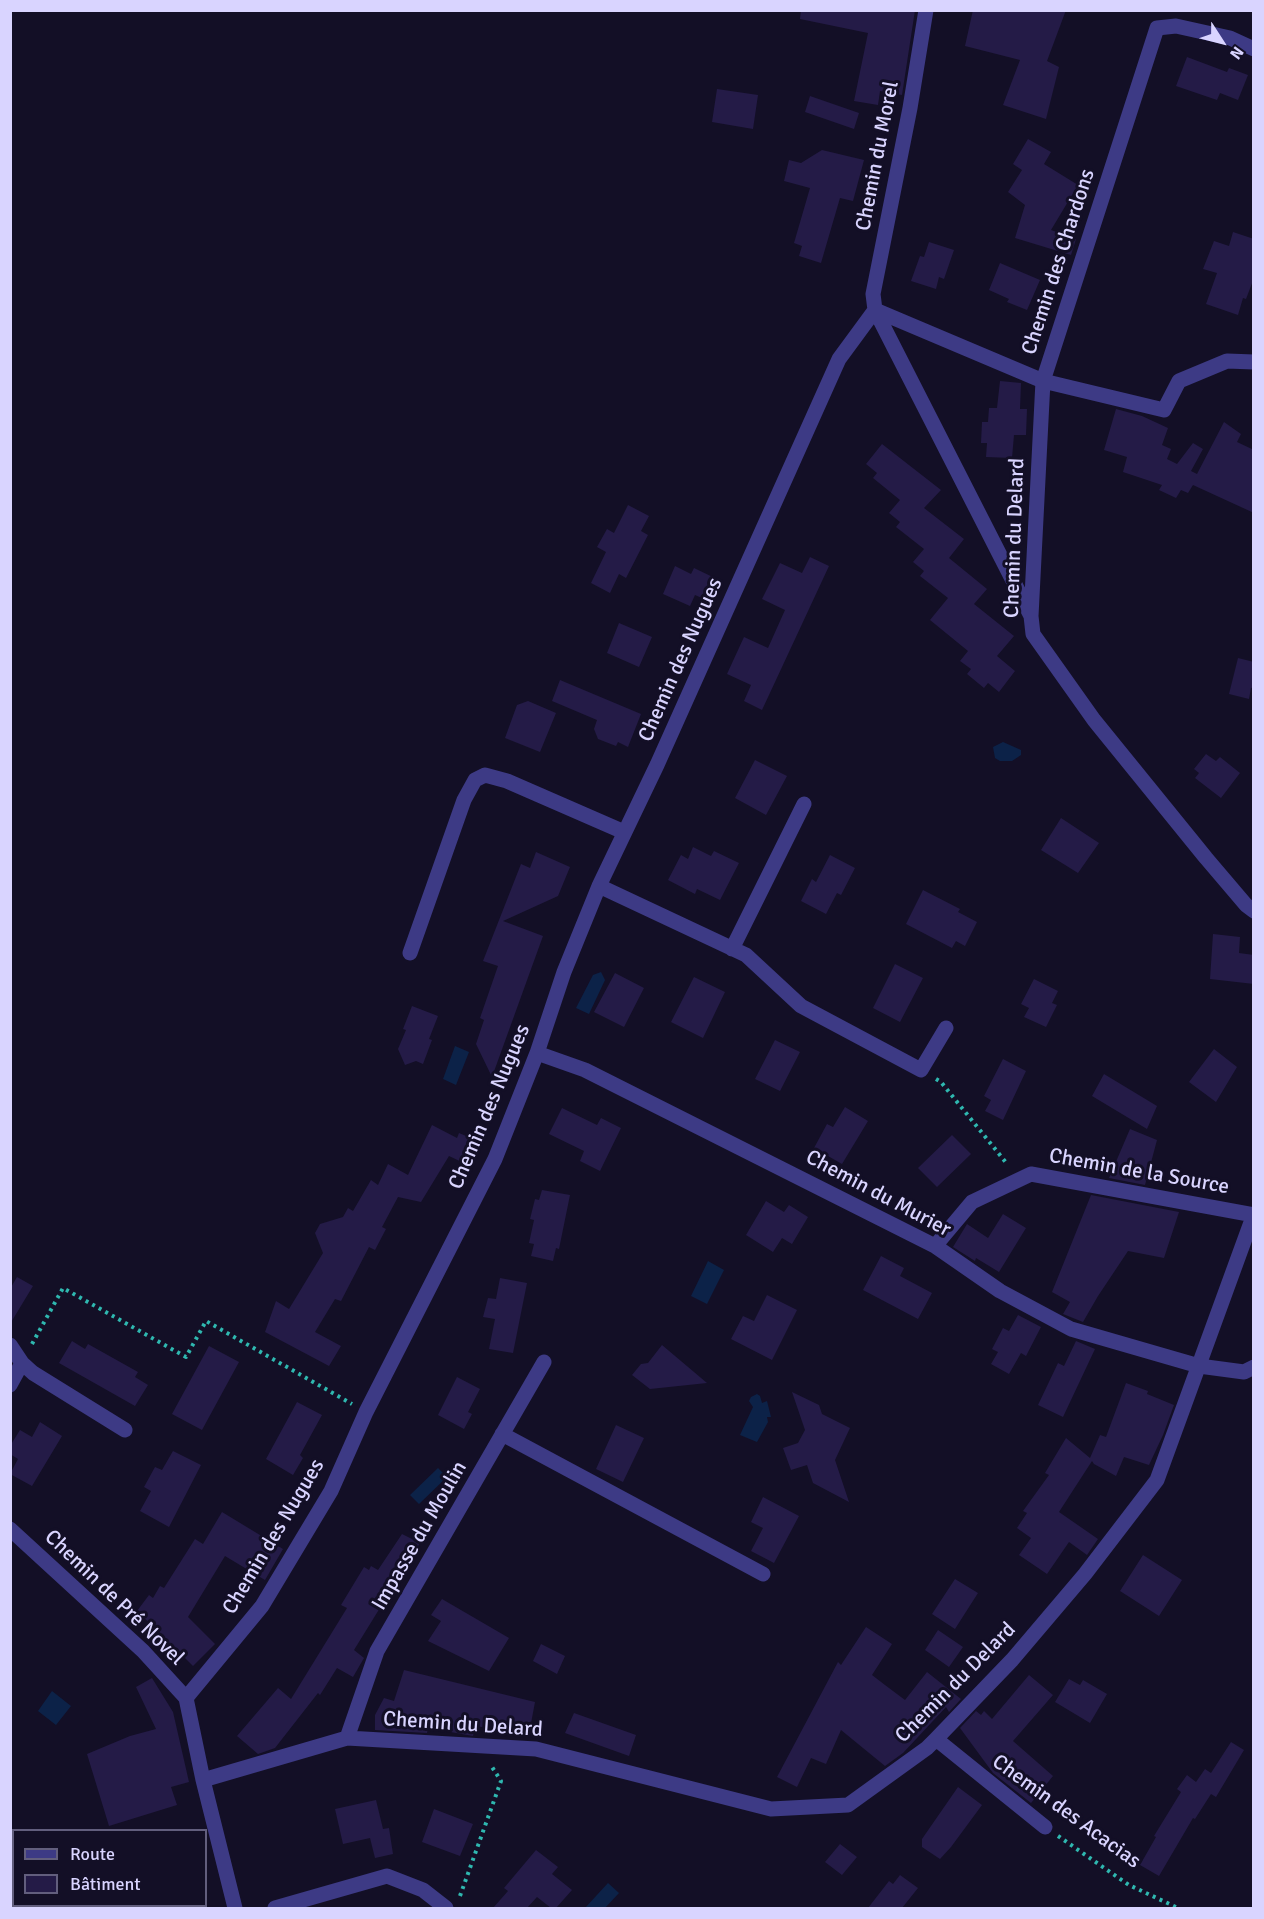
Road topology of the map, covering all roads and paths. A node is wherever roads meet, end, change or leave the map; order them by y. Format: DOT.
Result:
graph roads {
  1 [pos="926,10"];
  2 [pos="1254,49"];
  3 [pos="875,310"];
  4 [pos="1254,362"];
  5 [pos="1043,381"];
  6 [pos="1031,616"];
  7 [pos="804,804"];
  8 [pos="624,832"];
  9 [pos="599,886"];
  10 [pos="1254,911"];
  11 [pos="732,948"];
  12 [pos="410,952"];
  13 [pos="946,1028"];
  14 [pos="537,1053"];
  15 [pos="921,1070"];
  16 [pos="1020,1179"];
  17 [pos="1253,1214"];
  18 [pos="935,1246"];
  19 [pos="10,1345"];
  20 [pos="544,1362"];
  21 [pos="22,1363"];
  22 [pos="1199,1366"];
  23 [pos="1254,1367"];
  24 [pos="10,1385"];
  25 [pos="366,1412"];
  26 [pos="125,1430"];
  27 [pos="502,1434"];
  28 [pos="10,1528"];
  29 [pos="763,1574"];
  30 [pos="186,1698"];
  31 [pos="347,1738"];
  32 [pos="936,1739"];
  33 [pos="486,1763"];
  34 [pos="203,1780"];
  35 [pos="1045,1827"];
  36 [pos="460,1898"];
  37 [pos="235,1908"];
  38 [pos="275,1908"];
  39 [pos="446,1908"];
  40 [pos="1178,1908"];
  1 -- 3 [label="street, Chemin du Morel"];
  2 -- 5 [label="street, Chemin des Chardons"];
  3 -- 5 [label="street"];
  3 -- 6 [label="street"];
  3 -- 8 [label="street, Chemin des Nugues"];
  4 -- 5 [label="street, Chemin des Chardons"];
  5 -- 6 [label="street, Chemin du Delard"];
  6 -- 10 [label="street, Chemin du Delard"];
  7 -- 11 [label="street"];
  8 -- 9 [label="street, Chemin des Nugues"];
  8 -- 12 [label="street"];
  9 -- 11 [label="street"];
  9 -- 14 [label="street, Chemin des Nugues"];
  11 -- 15 [label="street"];
  13 -- 15 [label="street"];
  14 -- 18 [label="street, Chemin du Murier"];
  14 -- 25 [label="street, Chemin des Nugues"];
  15 -- 16 [label="path"];
  16 -- 17 [label="street, Chemin de la Source"];
  16 -- 18 [label="street, Chemin de la Source"];
  17 -- 22 [label="street, Chemin du Delard"];
  18 -- 22 [label="street, Chemin du Murier"];
  19 -- 21 [label="street"];
  20 -- 27 [label="street, Impasse du Moulin"];
  21 -- 24 [label="street"];
  21 -- 25 [label="path"];
  21 -- 26 [label="street"];
  22 -- 23 [label="street, Chemin du Murier"];
  22 -- 32 [label="street, Chemin du Delard"];
  25 -- 30 [label="street, Chemin des Nugues"];
  27 -- 29 [label="street"];
  27 -- 31 [label="street, Impasse du Moulin"];
  28 -- 30 [label="street, Chemin de Pré Novel"];
  30 -- 34 [label="street"];
  31 -- 32 [label="street, Chemin du Delard"];
  31 -- 34 [label="street, Chemin du Delard"];
  32 -- 35 [label="street, Chemin des Acacias"];
  33 -- 36 [label="path"];
  34 -- 37 [label="street"];
  35 -- 40 [label="path, Chemin des Acacias"];
  38 -- 39 [label="street"];
}
